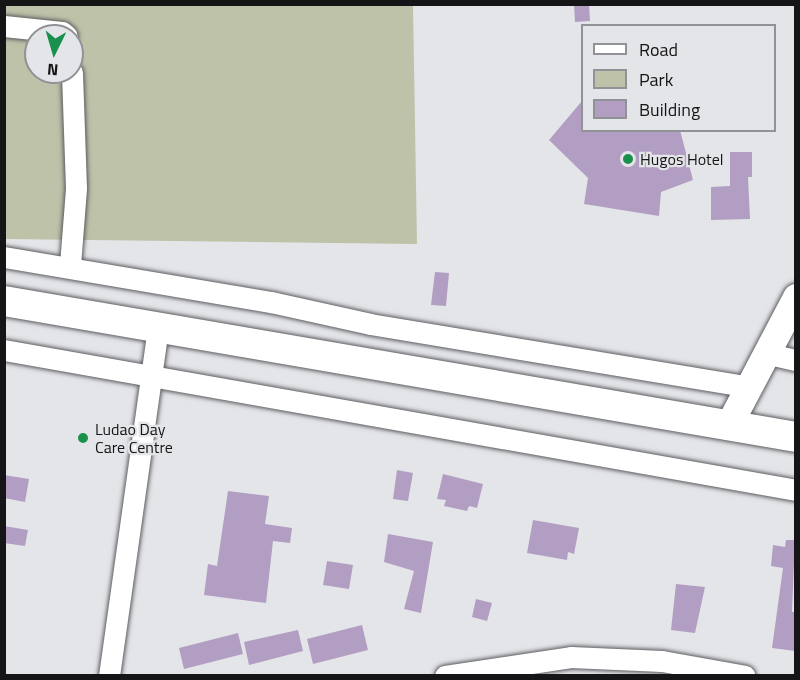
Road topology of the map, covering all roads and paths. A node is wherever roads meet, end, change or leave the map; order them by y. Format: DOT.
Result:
graph roads {
  1 [pos="4,26"];
  2 [pos="24,29"];
  3 [pos="72,84"];
  4 [pos="4,257"];
  5 [pos="70,265"];
  6 [pos="795,297"];
  7 [pos="4,301"];
  8 [pos="158,328"];
  9 [pos="4,350"];
  10 [pos="769,354"];
  11 [pos="795,360"];
  12 [pos="152,374"];
  13 [pos="750,387"];
  14 [pos="728,426"];
  15 [pos="795,437"];
  16 [pos="795,490"];
  17 [pos="109,675"];
  18 [pos="445,675"];
  19 [pos="745,675"];
  1 -- 2 [label="street"];
  3 -- 5 [label="street"];
  4 -- 5 [label="street"];
  5 -- 13 [label="street"];
  6 -- 10 [label="main road"];
  7 -- 8 [label="highway"];
  8 -- 12 [label="street"];
  8 -- 14 [label="highway"];
  9 -- 12 [label="street"];
  10 -- 11 [label="street"];
  10 -- 13 [label="main road"];
  12 -- 16 [label="street"];
  12 -- 17 [label="street"];
  13 -- 14 [label="main road"];
  14 -- 15 [label="highway"];
  18 -- 19 [label="street"];
}
